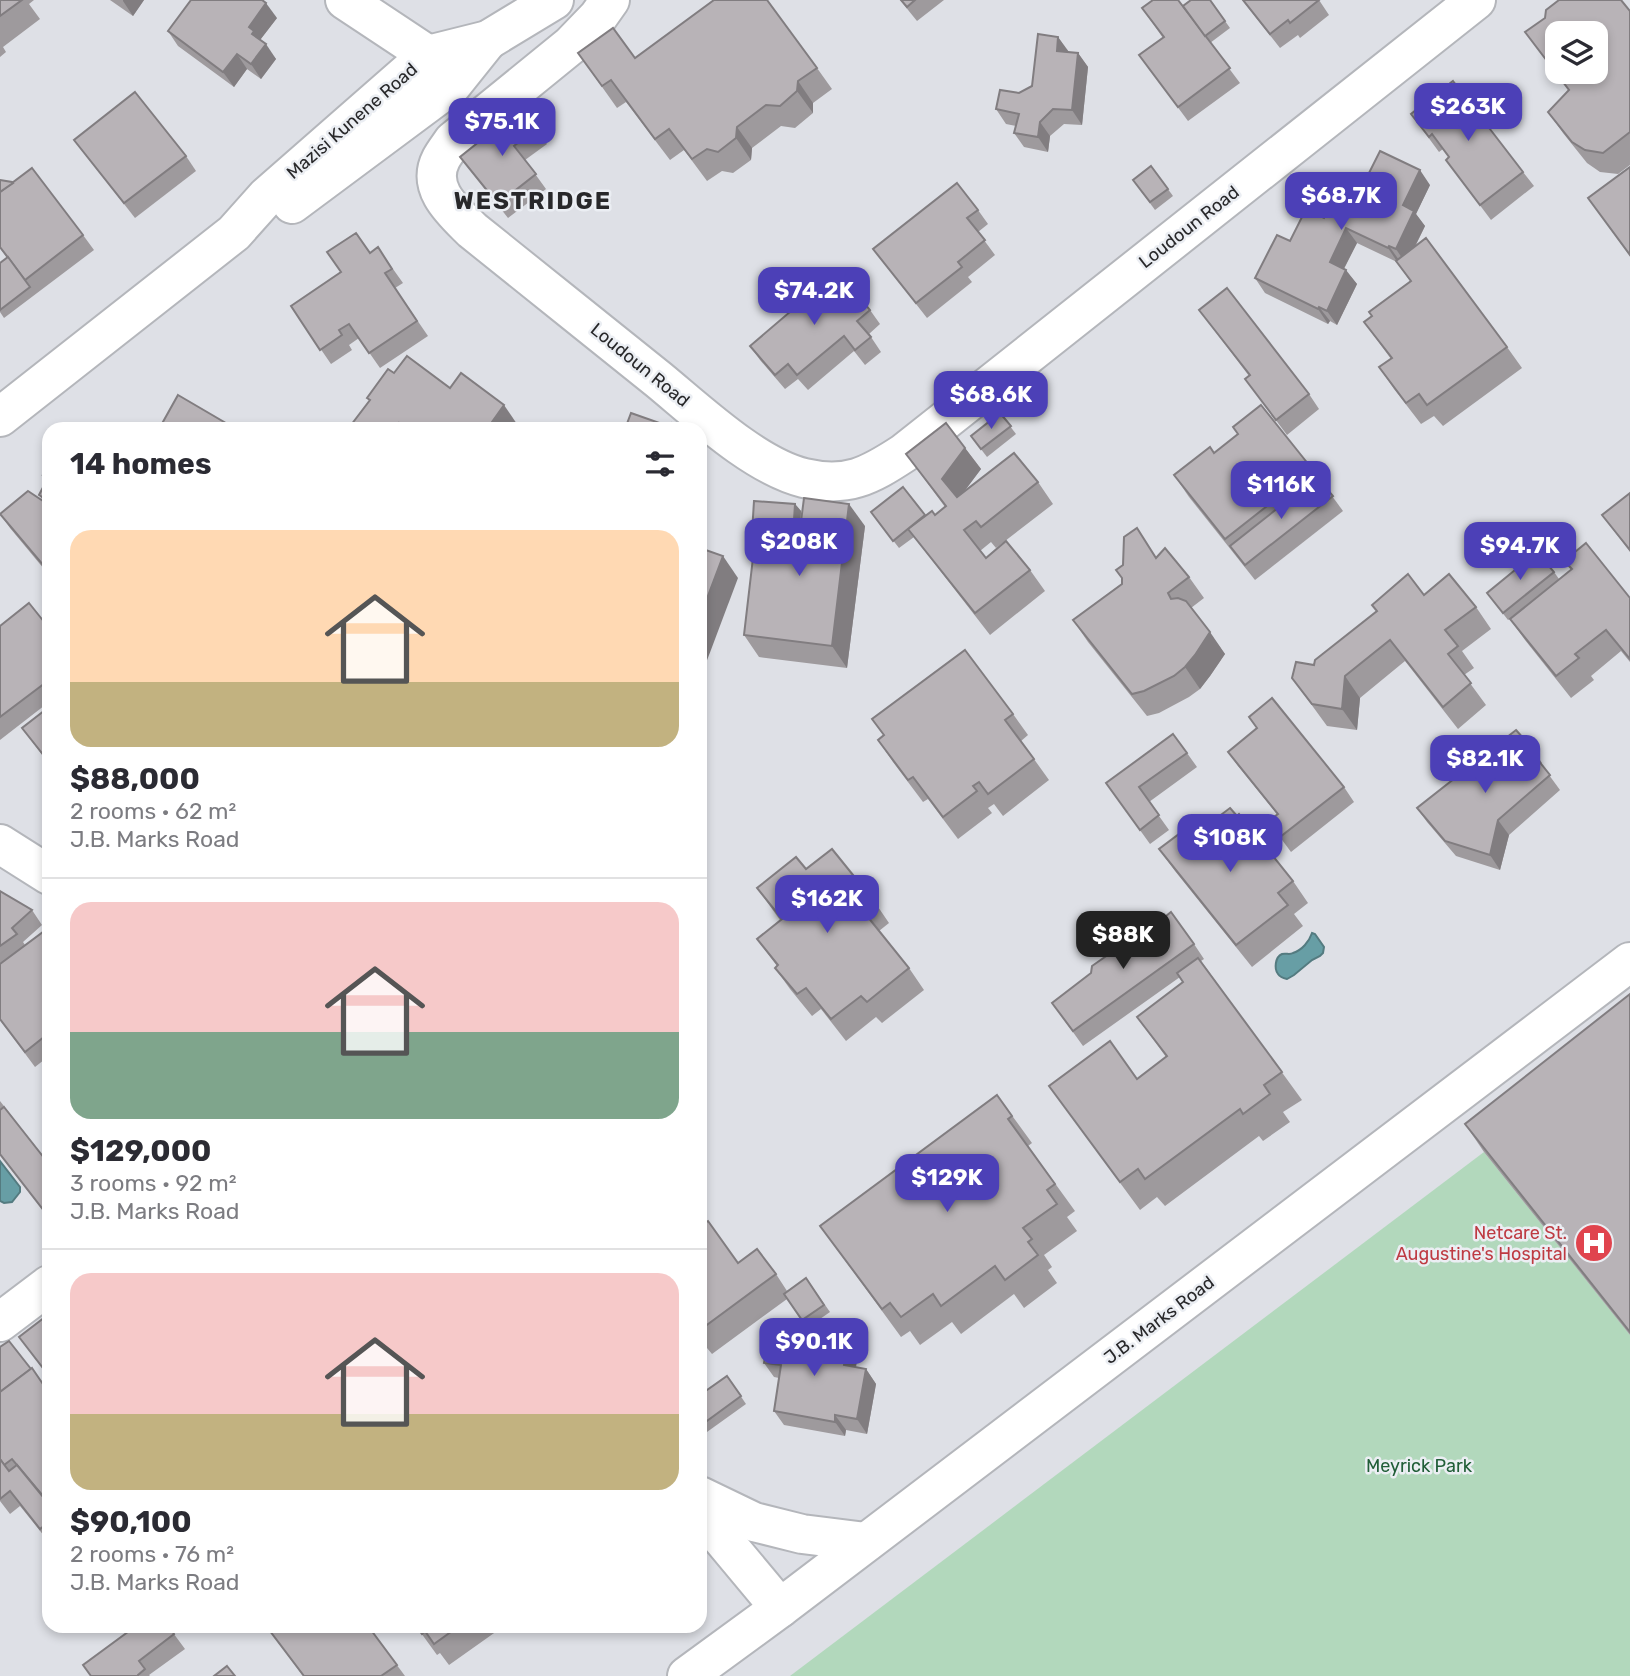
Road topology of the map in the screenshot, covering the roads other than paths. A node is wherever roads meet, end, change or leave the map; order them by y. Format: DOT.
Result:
graph roads {
  1 [pos="345,0"];
  2 [pos="554,0"];
  3 [pos="610,0"];
  4 [pos="1476,0"];
  5 [pos="488,40"];
  6 [pos="428,55"];
  7 [pos="452,85"];
  8 [pos="234,233"];
  9 [pos="0,417"];
  10 [pos="0,844"];
  11 [pos="42,871"];
  12 [pos="1630,962"];
  13 [pos="42,1290"];
  14 [pos="0,1322"];
  15 [pos="707,1499"];
  16 [pos="707,1520"];
  17 [pos="866,1542"];
  18 [pos="780,1608"];
  19 [pos="687,1676"];
  1 -- 6 [label="street"];
  2 -- 5 [label="street, Mazisi Kunene Road"];
  3 -- 4 [label="street, Loudoun Road"];
  5 -- 6 [label="street, Mazisi Kunene Road"];
  5 -- 7 [label="street, Mazisi Kunene Road"];
  6 -- 7 [label="street"];
  6 -- 8 [label="street, Mazisi Kunene Road"];
  7 -- 8 [label="street, Mazisi Kunene Road"];
  8 -- 9 [label="street, Mazisi Kunene Road"];
  10 -- 11 [label="street"];
  12 -- 17 [label="street, J.B. Marks Road"];
  13 -- 14 [label="street"];
  15 -- 17 [label="street"];
  16 -- 18 [label="street"];
  17 -- 18 [label="street, J.B. Marks Road"];
  18 -- 19 [label="street, J.B. Marks Road"];
}
